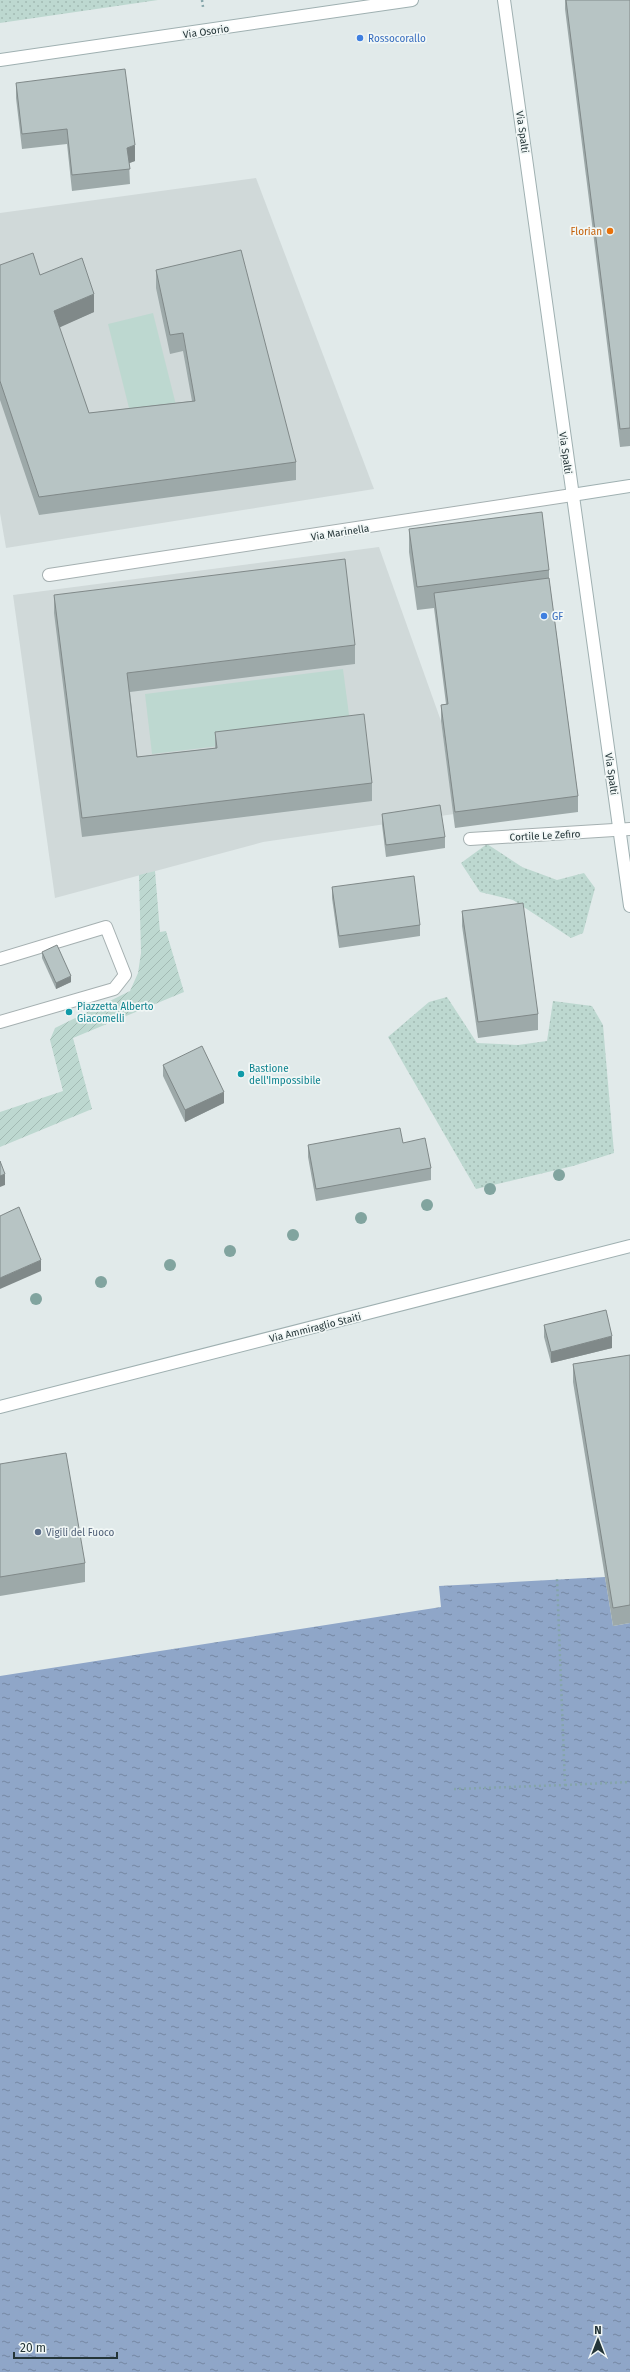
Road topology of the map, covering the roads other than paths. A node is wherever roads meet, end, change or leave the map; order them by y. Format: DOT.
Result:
graph roads {
  1 [pos="412,0"];
  2 [pos="504,0"];
  3 [pos="0,60"];
  4 [pos="630,486"];
  5 [pos="572,495"];
  6 [pos="49,575"];
  7 [pos="625,830"];
  8 [pos="470,839"];
  9 [pos="630,906"];
  10 [pos="0,959"];
  11 [pos="0,1022"];
  12 [pos="630,1246"];
  13 [pos="0,1406"];
  1 -- 3 [label="street, Via Osorio"];
  2 -- 5 [label="street, Via Spalti"];
  4 -- 5 [label="street, Via Marinella"];
  5 -- 6 [label="street, Via Marinella"];
  5 -- 7 [label="street, Via Spalti"];
  7 -- 8 [label="street, Cortile Le Zefiro"];
  7 -- 9 [label="street, Via Spalti"];
  10 -- 11 [label="street"];
  12 -- 13 [label="street, Via Ammiraglio Staiti"];
}
